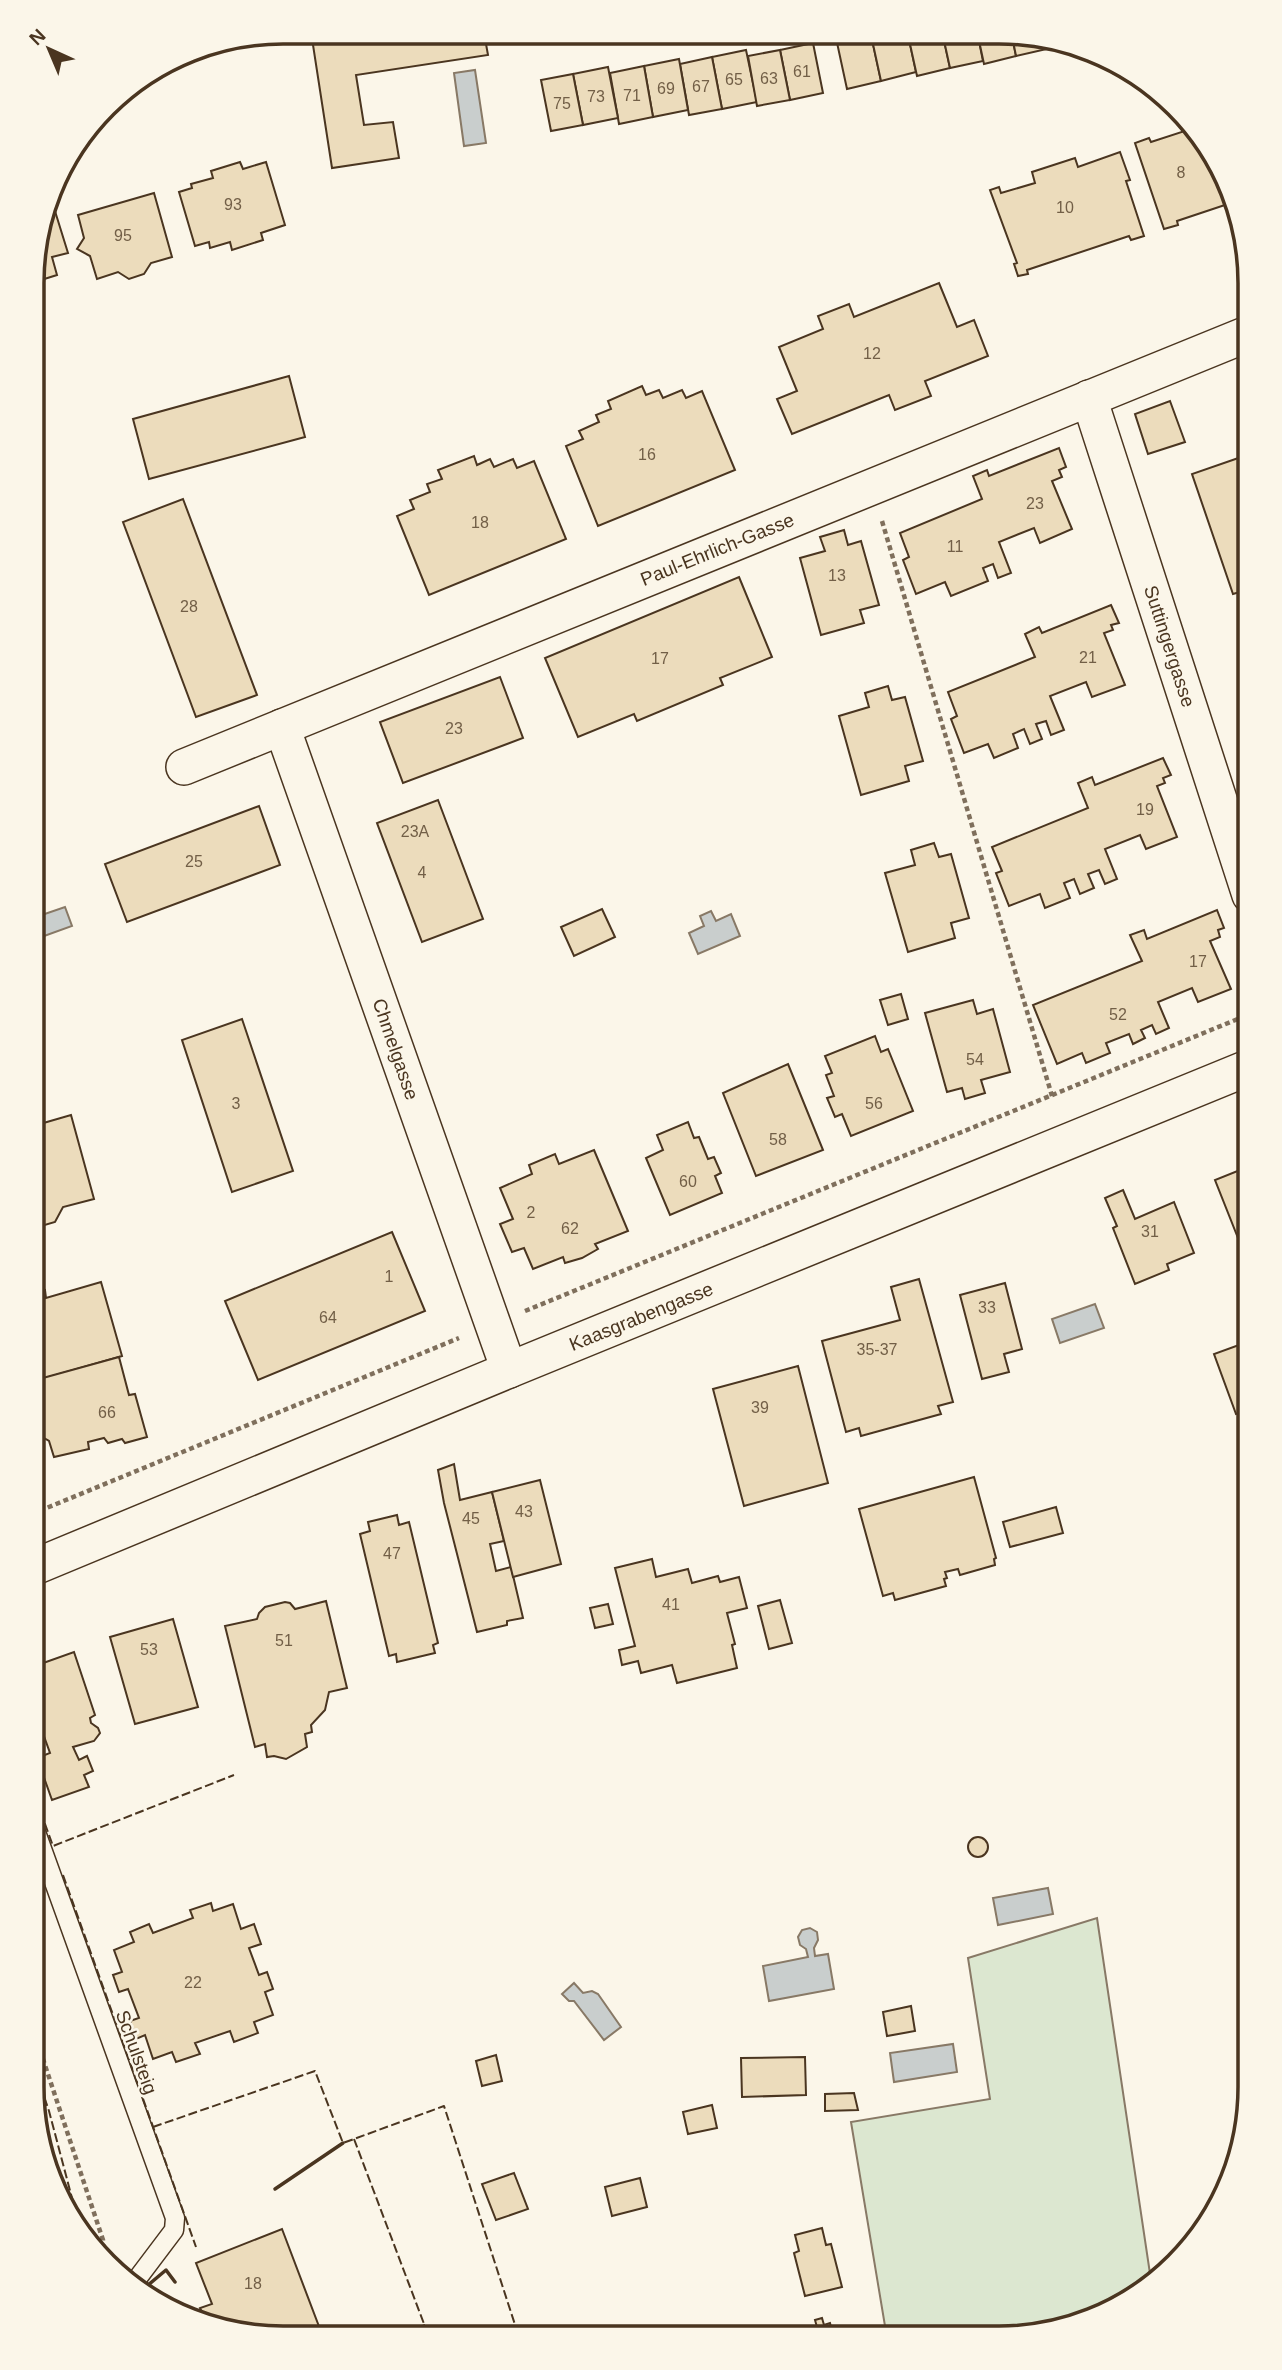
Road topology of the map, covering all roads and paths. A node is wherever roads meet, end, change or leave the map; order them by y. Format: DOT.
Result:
graph roads {
  1 [pos="1238,338"];
  2 [pos="1089,398"];
  3 [pos="872,486"];
  4 [pos="282,727"];
  5 [pos="184,766"];
  6 [pos="1238,857"];
  7 [pos="1238,1019"];
  8 [pos="1238,1072"];
  9 [pos="1052,1096"];
  10 [pos="492,1324"];
  11 [pos="509,1370"];
  12 [pos="44,1509"];
  13 [pos="44,1564"];
  14 [pos="44,1855"];
  15 [pos="44,2062"];
  16 [pos="103,2245"];
  17 [pos="138,2278"];
  1 -- 2 [label="street, Paul-Ehrlich-Gasse"];
  2 -- 3 [label="street, Paul-Ehrlich-Gasse"];
  2 -- 6 [label="street, Suttingergasse"];
  3 -- 4 [label="street, Paul-Ehrlich-Gasse"];
  3 -- 9 [label="path"];
  4 -- 5 [label="street, Paul-Ehrlich-Gasse"];
  4 -- 10 [label="street, Chmelgasse"];
  7 -- 9 [label="path"];
  8 -- 11 [label="street, Kaasgrabengasse"];
  9 -- 10 [label="path"];
  10 -- 11 [label="street, Chmelgasse"];
  10 -- 12 [label="path"];
  11 -- 13 [label="street, Kaasgrabengasse"];
  14 -- 17 [label="lane, Schulsteig"];
  15 -- 16 [label="path"];
}
